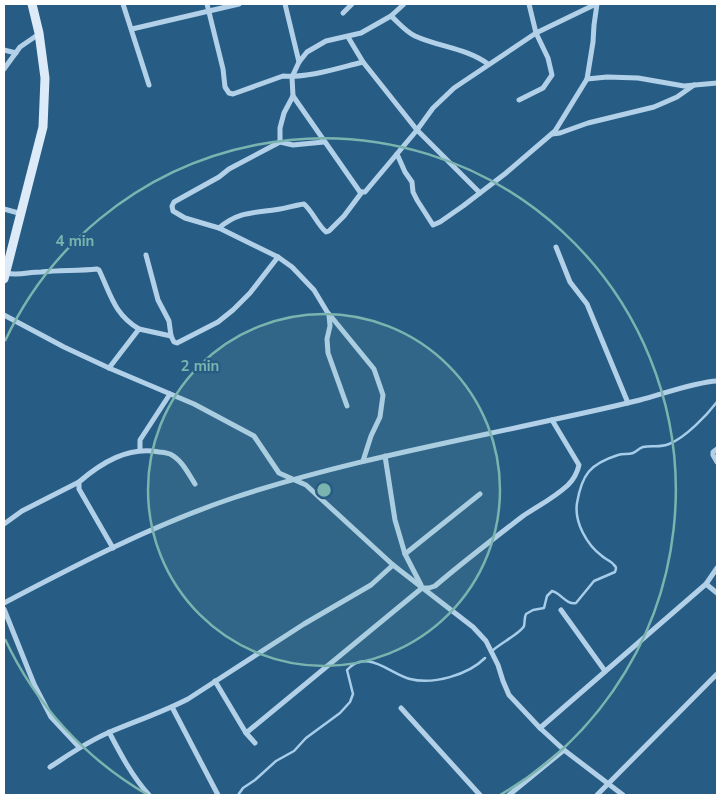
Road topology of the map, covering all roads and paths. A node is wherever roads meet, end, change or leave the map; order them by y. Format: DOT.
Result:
graph roads {
  1 [pos="32,4"];
  2 [pos="124,4"];
  3 [pos="207,4"];
  4 [pos="239,4"];
  5 [pos="284,4"];
  6 [pos="352,4"];
  7 [pos="404,4"];
  8 [pos="529,4"];
  9 [pos="597,4"];
  10 [pos="209,11"];
  11 [pos="343,13"];
  12 [pos="391,16"];
  13 [pos="132,29"];
  14 [pos="39,33"];
  15 [pos="536,34"];
  16 [pos="348,37"];
  17 [pos="4,50"];
  18 [pos="16,53"];
  19 [pos="299,62"];
  20 [pos="363,62"];
  21 [pos="488,64"];
  22 [pos="4,69"];
  23 [pos="292,76"];
  24 [pos="586,79"];
  25 [pos="717,83"];
  26 [pos="149,85"];
  27 [pos="694,85"];
  28 [pos="293,96"];
  29 [pos="519,100"];
  30 [pos="417,130"];
  31 [pos="552,134"];
  32 [pos="280,142"];
  33 [pos="324,142"];
  34 [pos="397,154"];
  35 [pos="362,192"];
  36 [pos="480,193"];
  37 [pos="4,208"];
  38 [pos="22,214"];
  39 [pos="219,228"];
  40 [pos="556,247"];
  41 [pos="146,255"];
  42 [pos="278,257"];
  43 [pos="5,276"];
  44 [pos="322,306"];
  45 [pos="4,315"];
  46 [pos="140,329"];
  47 [pos="171,336"];
  48 [pos="109,368"];
  49 [pos="717,381"];
  50 [pos="170,394"];
  51 [pos="628,403"];
  52 [pos="347,406"];
  53 [pos="552,420"];
  54 [pos="717,449"];
  55 [pos="140,450"];
  56 [pos="385,456"];
  57 [pos="363,461"];
  58 [pos="717,462"];
  59 [pos="292,479"];
  60 [pos="79,482"];
  61 [pos="195,484"];
  62 [pos="480,494"];
  63 [pos="4,524"];
  64 [pos="113,548"];
  65 [pos="405,554"];
  66 [pos="393,565"];
  67 [pos="717,568"];
  68 [pos="706,584"];
  69 [pos="422,588"];
  70 [pos="717,593"];
  71 [pos="4,603"];
  72 [pos="4,609"];
  73 [pos="560,610"];
  74 [pos="605,671"];
  75 [pos="717,674"];
  76 [pos="215,681"];
  77 [pos="172,707"];
  78 [pos="401,708"];
  79 [pos="540,728"];
  80 [pos="109,732"];
  81 [pos="246,732"];
  82 [pos="255,743"];
  83 [pos="79,747"];
  84 [pos="564,750"];
  85 [pos="50,767"];
  86 [pos="608,784"];
  87 [pos="149,795"];
  88 [pos="218,795"];
  89 [pos="480,795"];
  90 [pos="509,795"];
  91 [pos="597,795"];
  92 [pos="623,795"];
  1 -- 14 [label="main road"];
  2 -- 13 [label="street"];
  3 -- 10 [label="street"];
  4 -- 10 [label="street"];
  5 -- 19 [label="street"];
  6 -- 11 [label="street"];
  7 -- 12 [label="street"];
  8 -- 15 [label="street"];
  9 -- 15 [label="street"];
  9 -- 24 [label="street"];
  10 -- 13 [label="street"];
  10 -- 23 [label="street"];
  12 -- 16 [label="street"];
  12 -- 21 [label="street"];
  13 -- 26 [label="street"];
  14 -- 18 [label="street"];
  14 -- 38 [label="main road"];
  15 -- 21 [label="street"];
  15 -- 29 [label="street"];
  16 -- 19 [label="street"];
  16 -- 20 [label="street"];
  17 -- 18 [label="street"];
  18 -- 22 [label="street"];
  19 -- 23 [label="street"];
  20 -- 23 [label="street"];
  20 -- 30 [label="street"];
  21 -- 30 [label="street"];
  23 -- 28 [label="street"];
  24 -- 27 [label="street"];
  24 -- 31 [label="street"];
  25 -- 27 [label="street"];
  27 -- 31 [label="street"];
  28 -- 32 [label="street"];
  28 -- 33 [label="street"];
  30 -- 34 [label="street"];
  30 -- 36 [label="street"];
  31 -- 36 [label="street"];
  32 -- 33 [label="street"];
  32 -- 39 [label="street"];
  33 -- 35 [label="street"];
  34 -- 35 [label="street"];
  34 -- 36 [label="street"];
  35 -- 39 [label="street"];
  37 -- 38 [label="street"];
  38 -- 43 [label="main road"];
  39 -- 42 [label="street"];
  40 -- 51 [label="street"];
  41 -- 47 [label="street"];
  42 -- 44 [label="street"];
  42 -- 47 [label="street"];
  43 -- 46 [label="street"];
  44 -- 52 [label="street"];
  44 -- 57 [label="street"];
  45 -- 48 [label="street"];
  46 -- 47 [label="street"];
  46 -- 48 [label="street"];
  48 -- 50 [label="street"];
  49 -- 51 [label="street"];
  50 -- 55 [label="street"];
  50 -- 59 [label="street"];
  51 -- 53 [label="street"];
  53 -- 56 [label="street"];
  53 -- 69 [label="street"];
  54 -- 58 [label="street"];
  55 -- 60 [label="street"];
  55 -- 61 [label="street"];
  56 -- 57 [label="street"];
  56 -- 65 [label="street"];
  57 -- 59 [label="street"];
  59 -- 64 [label="street"];
  59 -- 66 [label="street"];
  60 -- 63 [label="street"];
  60 -- 64 [label="street"];
  62 -- 65 [label="street"];
  64 -- 71 [label="street"];
  65 -- 69 [label="street"];
  66 -- 69 [label="street"];
  66 -- 76 [label="street"];
  67 -- 68 [label="street"];
  68 -- 70 [label="street"];
  68 -- 74 [label="street"];
  69 -- 79 [label="street"];
  69 -- 81 [label="street"];
  72 -- 83 [label="street"];
  73 -- 74 [label="street"];
  74 -- 79 [label="street"];
  75 -- 86 [label="street"];
  76 -- 77 [label="street"];
  76 -- 81 [label="street"];
  77 -- 80 [label="street"];
  77 -- 88 [label="street"];
  78 -- 89 [label="street"];
  79 -- 84 [label="street"];
  80 -- 83 [label="street"];
  80 -- 87 [label="street"];
  81 -- 82 [label="street"];
  83 -- 85 [label="street"];
  84 -- 86 [label="street"];
  84 -- 90 [label="street"];
  86 -- 91 [label="street"];
  86 -- 92 [label="street"];
}
